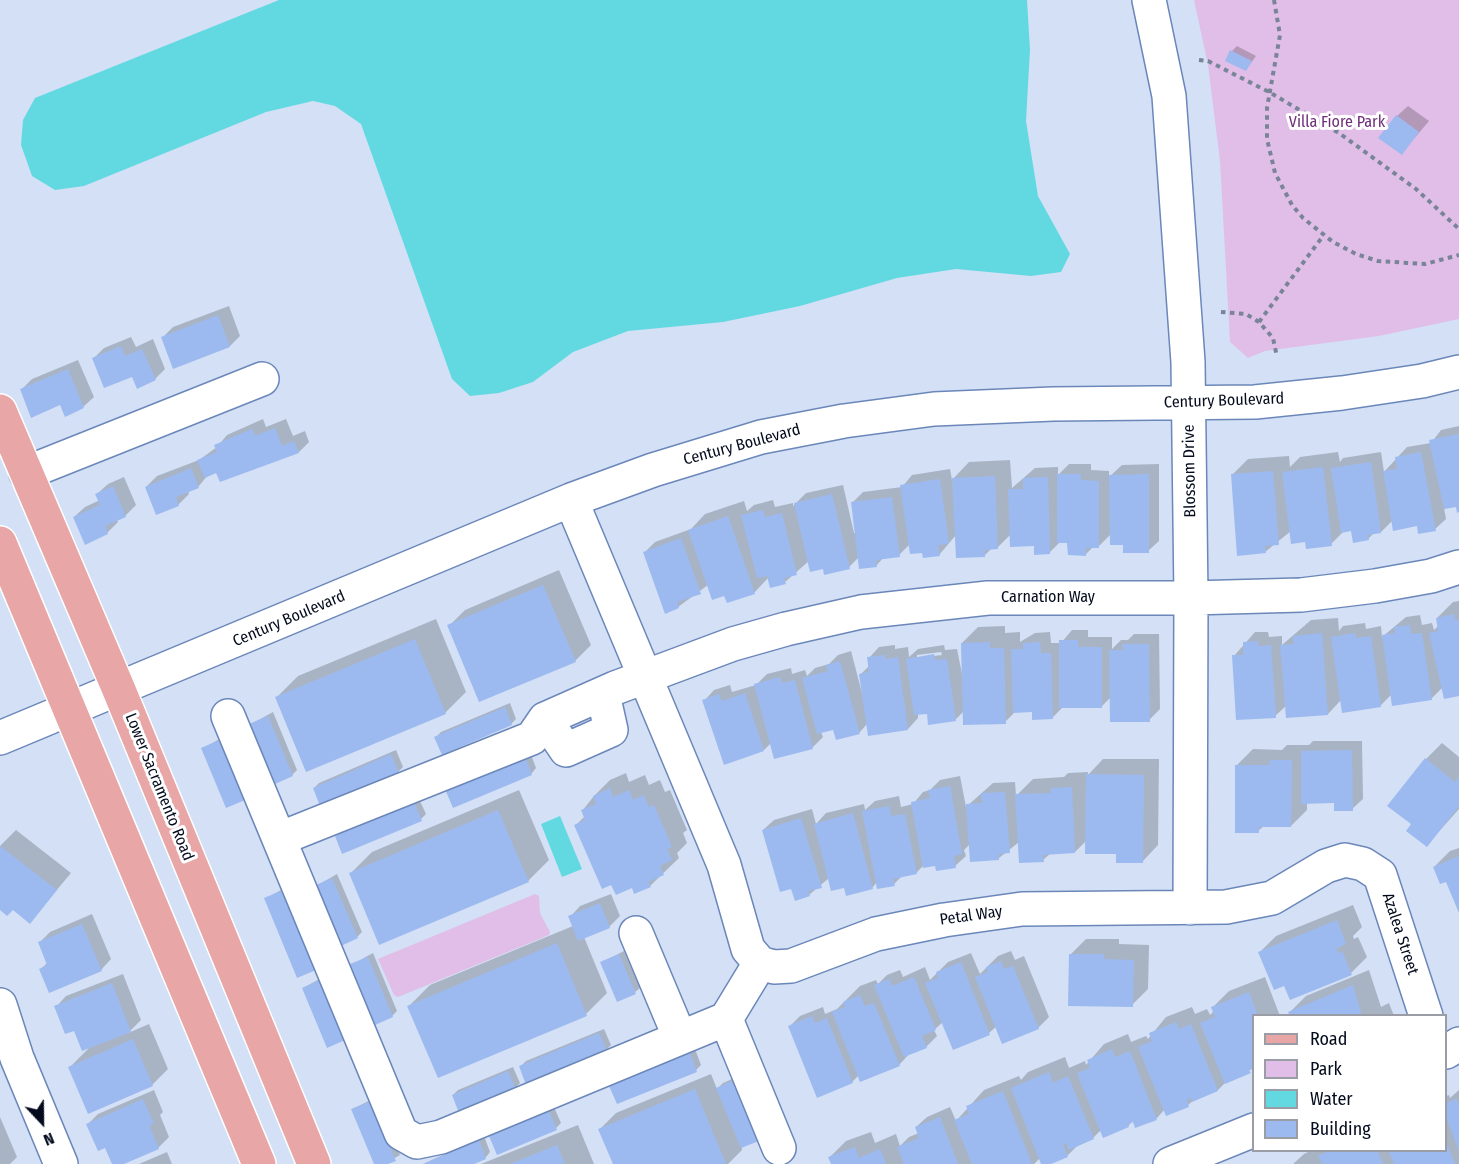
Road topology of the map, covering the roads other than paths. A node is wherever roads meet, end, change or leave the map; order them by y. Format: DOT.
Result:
graph roads {
  1 [pos="1149,0"];
  2 [pos="1459,372"];
  3 [pos="262,379"];
  4 [pos="1189,404"];
  5 [pos="0,411"];
  6 [pos="26,473"];
  7 [pos="571,500"];
  8 [pos="0,543"];
  9 [pos="1459,567"];
  10 [pos="1191,598"];
  11 [pos="645,676"];
  12 [pos="119,690"];
  13 [pos="70,710"];
  14 [pos="228,716"];
  15 [pos="0,738"];
  16 [pos="279,839"];
  17 [pos="1190,908"];
  18 [pos="636,933"];
  19 [pos="760,963"];
  20 [pos="0,1005"];
  21 [pos="1425,1014"];
  22 [pos="726,1019"];
  23 [pos="680,1038"];
  24 [pos="1252,1131"];
  25 [pos="778,1148"];
  26 [pos="61,1164"];
  27 [pos="259,1164"];
  28 [pos="314,1164"];
  29 [pos="1170,1164"];
  1 -- 4 [label="street, Blossom Drive"];
  2 -- 4 [label="street, Century Boulevard"];
  3 -- 6 [label="street"];
  4 -- 7 [label="street, Century Boulevard"];
  4 -- 10 [label="street, Blossom Drive"];
  5 -- 6 [label="main road, Lower Sacramento Road"];
  6 -- 12 [label="main road, Lower Sacramento Road"];
  7 -- 11 [label="street"];
  7 -- 12 [label="street, Century Boulevard"];
  8 -- 13 [label="main road"];
  9 -- 10 [label="street, Carnation Way"];
  10 -- 11 [label="street, Carnation Way"];
  10 -- 17 [label="street, Blossom Drive"];
  11 -- 16 [label="street, Carnation Way"];
  11 -- 19 [label="street"];
  12 -- 13 [label="street, Century Boulevard"];
  12 -- 28 [label="main road, Lower Sacramento Road"];
  13 -- 15 [label="street, Century Boulevard"];
  13 -- 27 [label="main road"];
  14 -- 16 [label="street"];
  16 -- 23 [label="street"];
  17 -- 19 [label="street, Petal Way"];
  17 -- 21 [label="street, Azalea Street"];
  18 -- 23 [label="street"];
  19 -- 22 [label="street"];
  20 -- 26 [label="street"];
  22 -- 23 [label="street"];
  22 -- 25 [label="street"];
  24 -- 29 [label="street"];
}
